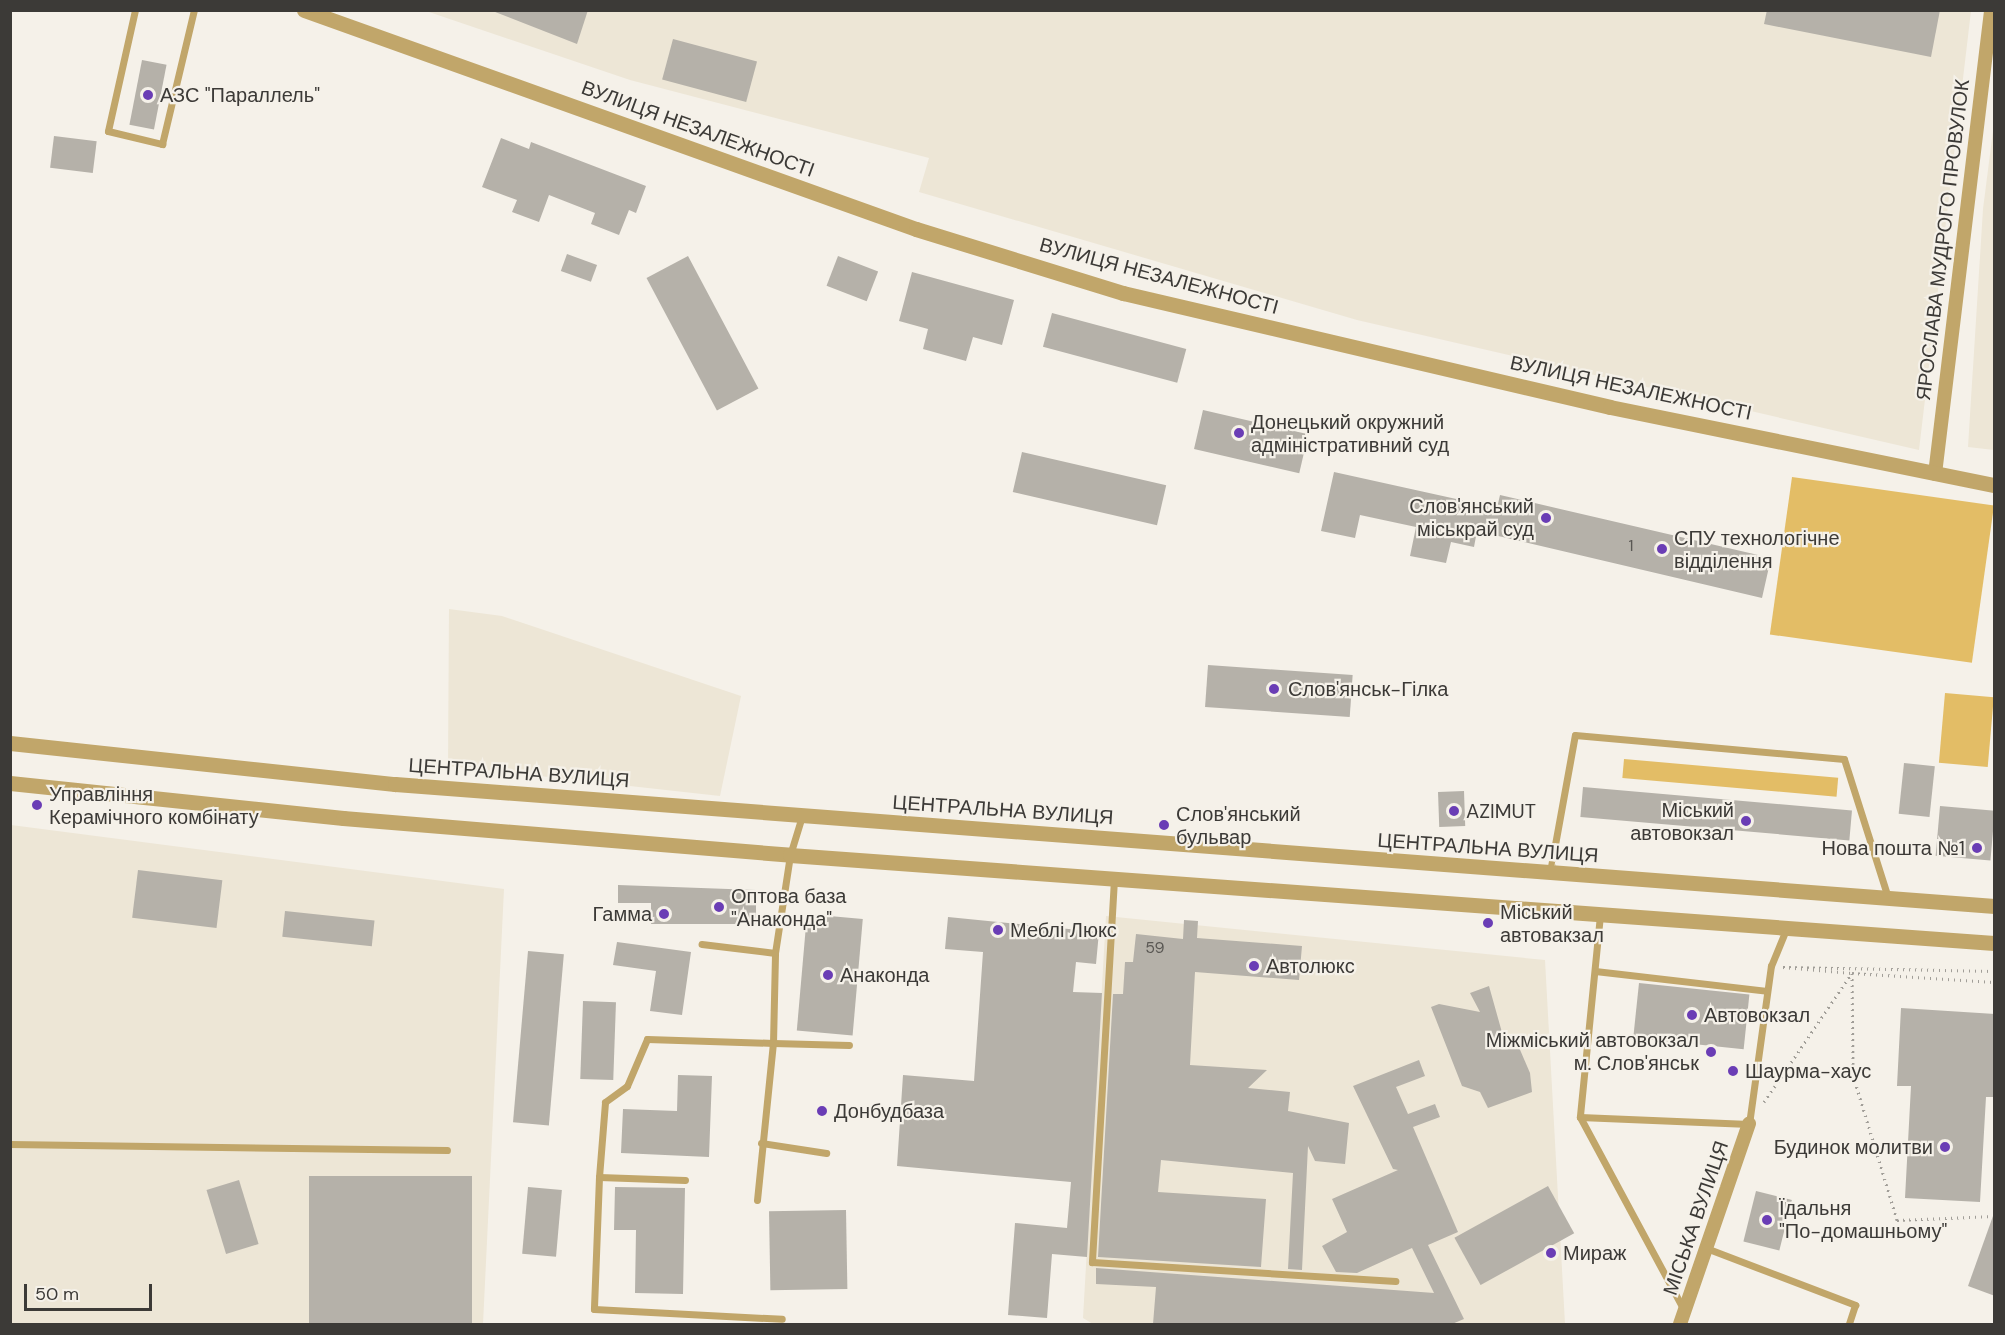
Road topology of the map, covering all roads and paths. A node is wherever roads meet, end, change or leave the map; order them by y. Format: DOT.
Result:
graph roads {
  1 [pos="135,10"];
  2 [pos="194,10"];
  3 [pos="304,10"];
  4 [pos="1991,10"];
  5 [pos="1935,474"];
  6 [pos="1995,485"];
  7 [pos="10,742"];
  8 [pos="10,783"];
  9 [pos="802,816"];
  10 [pos="790,855"];
  11 [pos="1550,875"];
  12 [pos="1114,879"];
  13 [pos="1888,898"];
  14 [pos="1995,906"];
  15 [pos="1600,915"];
  16 [pos="1788,925"];
  17 [pos="1995,943"];
  18 [pos="702,944"];
  19 [pos="775,953"];
  20 [pos="1771,966"];
  21 [pos="1595,971"];
  22 [pos="1995,971"];
  23 [pos="1852,973"];
  24 [pos="1995,982"];
  25 [pos="1767,991"];
  26 [pos="773,1043"];
  27 [pos="849,1045"];
  28 [pos="1580,1117"];
  29 [pos="1749,1124"];
  30 [pos="762,1143"];
  31 [pos="10,1144"];
  32 [pos="447,1150"];
  33 [pos="826,1153"];
  34 [pos="599,1177"];
  35 [pos="685,1180"];
  36 [pos="757,1200"];
  37 [pos="1995,1216"];
  38 [pos="1704,1247"];
  39 [pos="1395,1281"];
  40 [pos="1684,1310"];
  41 [pos="782,1319"];
  42 [pos="1680,1324"];
  43 [pos="1849,1324"];
  1 -- 2 [label="lane"];
  3 -- 5 [label="street, ВУЛИЦЯ НЕЗАЛЕЖНОСТІ"];
  4 -- 5 [label="street, ЯРОСЛАВА МУДРОГО ПРОВУЛОК"];
  5 -- 6 [label="street, ВУЛИЦЯ НЕЗАЛЕЖНОСТІ"];
  7 -- 9 [label="street, ЦЕНТРАЛЬНА ВУЛИЦЯ"];
  8 -- 10 [label="street"];
  9 -- 10 [label="lane"];
  9 -- 11 [label="street, ЦЕНТРАЛЬНА ВУЛИЦЯ"];
  10 -- 12 [label="street"];
  10 -- 19 [label="lane"];
  11 -- 13 [label="street, ЦЕНТРАЛЬНА ВУЛИЦЯ"];
  11 -- 13 [label="lane"];
  12 -- 15 [label="street"];
  12 -- 39 [label="lane"];
  13 -- 14 [label="street, ЦЕНТРАЛЬНА ВУЛИЦЯ"];
  15 -- 16 [label="street"];
  15 -- 21 [label="lane"];
  16 -- 17 [label="street"];
  16 -- 20 [label="lane"];
  18 -- 19 [label="lane"];
  19 -- 26 [label="lane"];
  20 -- 22 [label="path"];
  20 -- 23 [label="path"];
  20 -- 25 [label="lane"];
  21 -- 25 [label="lane"];
  21 -- 28 [label="lane"];
  23 -- 24 [label="path"];
  23 -- 29 [label="path"];
  23 -- 37 [label="path"];
  25 -- 29 [label="lane"];
  26 -- 27 [label="lane"];
  26 -- 30 [label="lane"];
  26 -- 34 [label="lane"];
  28 -- 29 [label="lane"];
  28 -- 40 [label="lane"];
  29 -- 38 [label="street, МІСЬКА ВУЛИЦЯ"];
  30 -- 33 [label="lane"];
  30 -- 36 [label="lane"];
  31 -- 32 [label="lane"];
  34 -- 35 [label="lane"];
  34 -- 41 [label="lane"];
  38 -- 40 [label="street, МІСЬКА ВУЛИЦЯ"];
  38 -- 43 [label="lane"];
  40 -- 42 [label="street, МІСЬКА ВУЛИЦЯ"];
}
